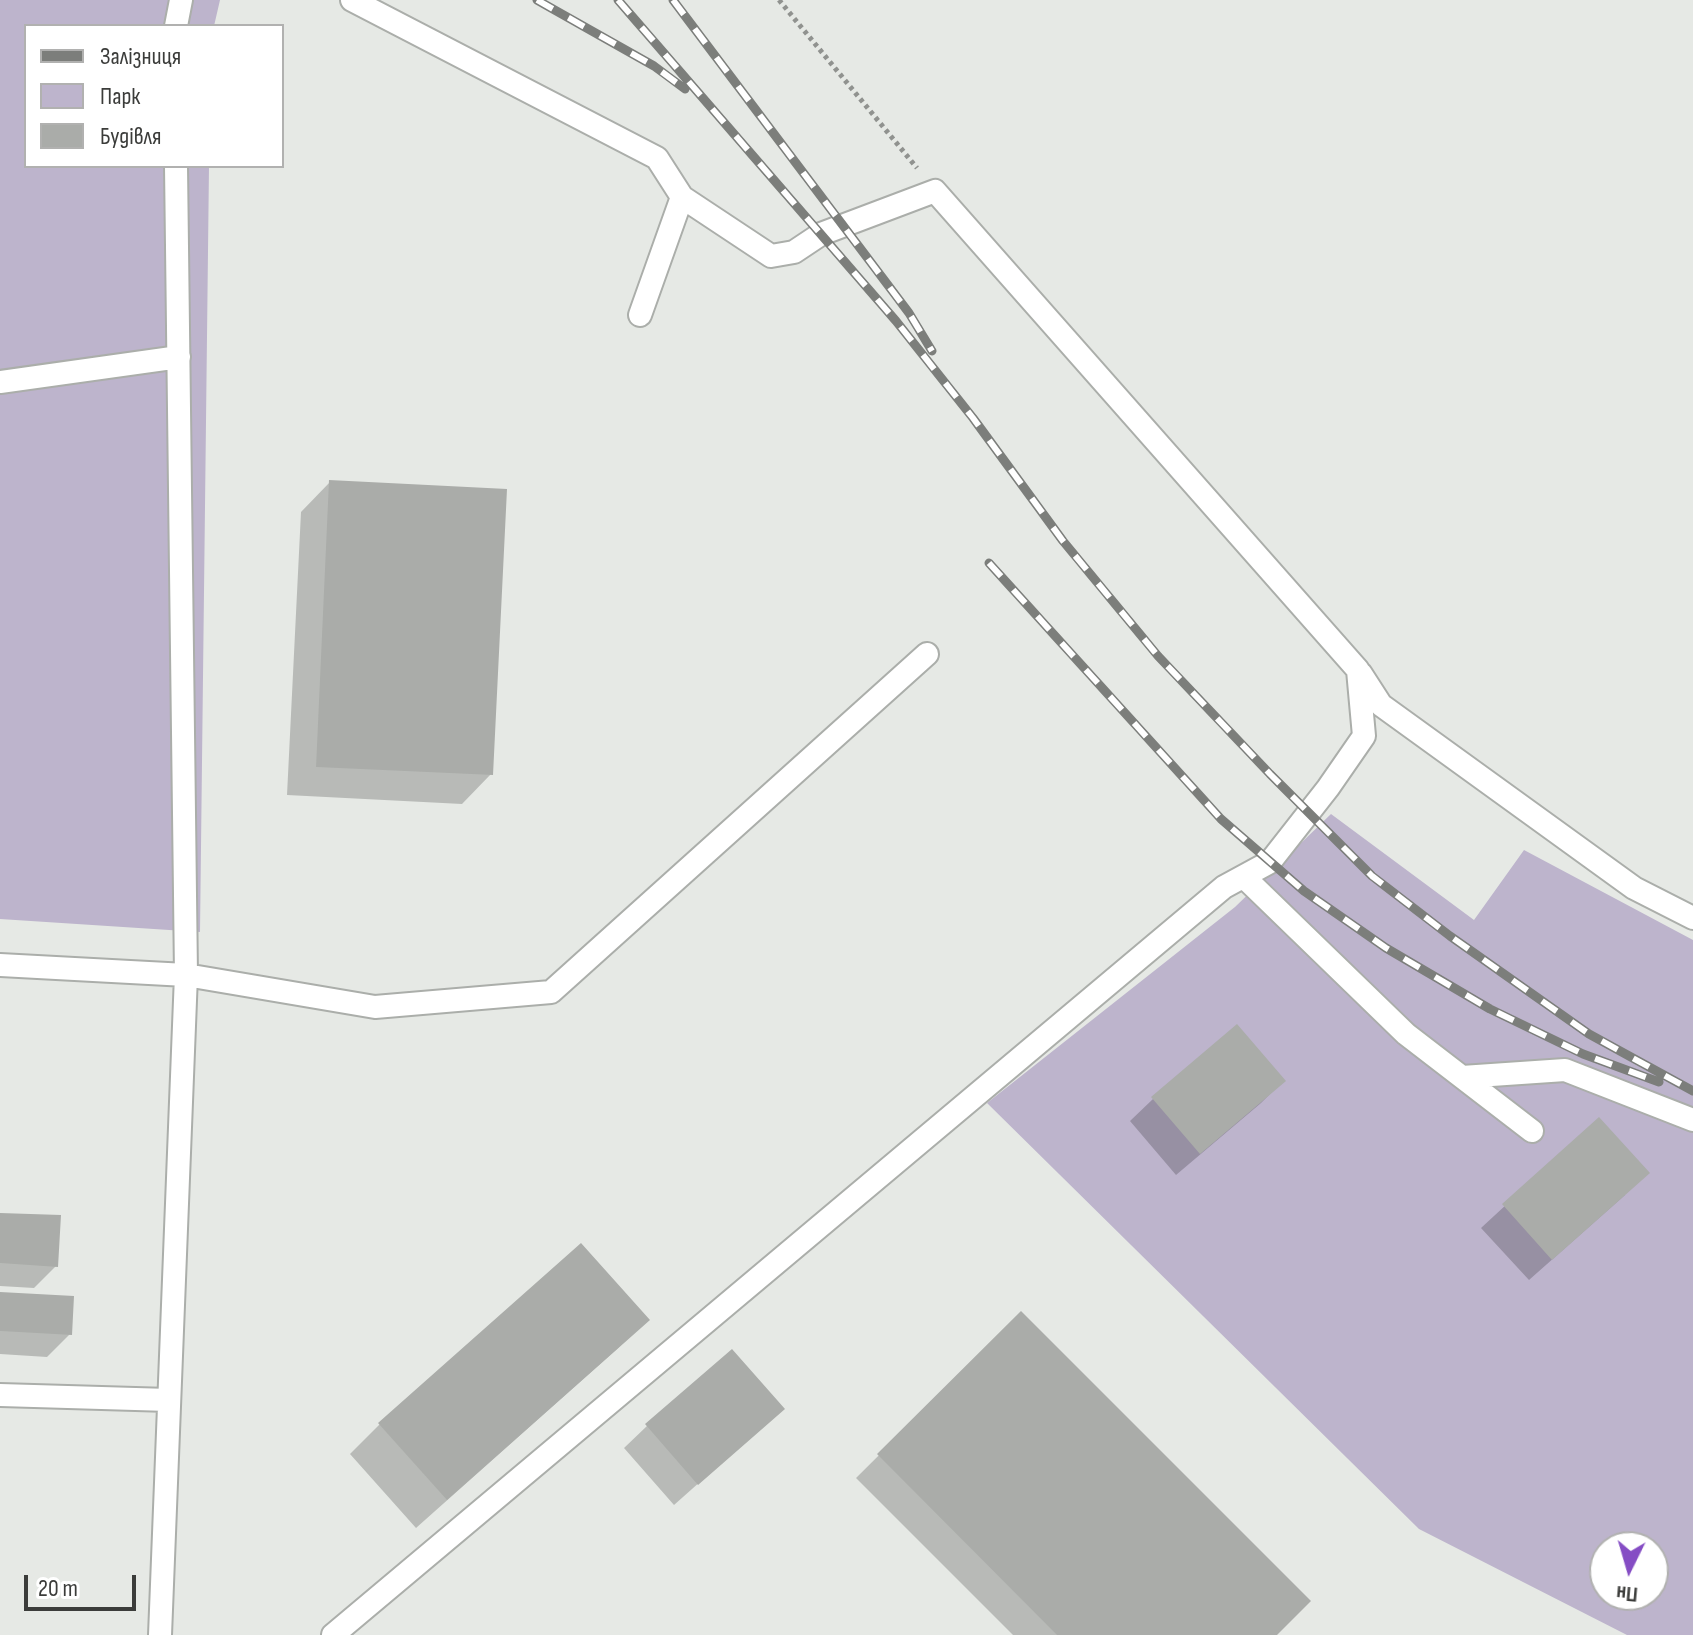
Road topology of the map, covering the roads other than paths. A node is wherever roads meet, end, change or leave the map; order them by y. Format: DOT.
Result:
graph roads {
  1 [pos="181,0"];
  2 [pos="352,0"];
  3 [pos="176,24"];
  4 [pos="176,168"];
  5 [pos="682,197"];
  6 [pos="640,315"];
  7 [pos="179,357"];
  8 [pos="0,382"];
  9 [pos="927,654"];
  10 [pos="1358,670"];
  11 [pos="1244,877"];
  12 [pos="1693,918"];
  13 [pos="0,965"];
  14 [pos="186,975"];
  15 [pos="1462,1077"];
  16 [pos="1693,1120"];
  17 [pos="1532,1131"];
  18 [pos="0,1395"];
  19 [pos="169,1400"];
  20 [pos="160,1635"];
  21 [pos="333,1635"];
  1 -- 3 [label="lane"];
  2 -- 5 [label="lane"];
  4 -- 7 [label="lane"];
  5 -- 6 [label="lane"];
  5 -- 10 [label="lane"];
  7 -- 8 [label="lane"];
  7 -- 14 [label="lane"];
  9 -- 14 [label="lane"];
  10 -- 11 [label="lane"];
  10 -- 12 [label="lane"];
  11 -- 15 [label="lane"];
  11 -- 21 [label="lane"];
  13 -- 14 [label="lane"];
  14 -- 19 [label="lane"];
  15 -- 16 [label="lane"];
  15 -- 17 [label="lane"];
  18 -- 19 [label="lane"];
  19 -- 20 [label="lane"];
}
